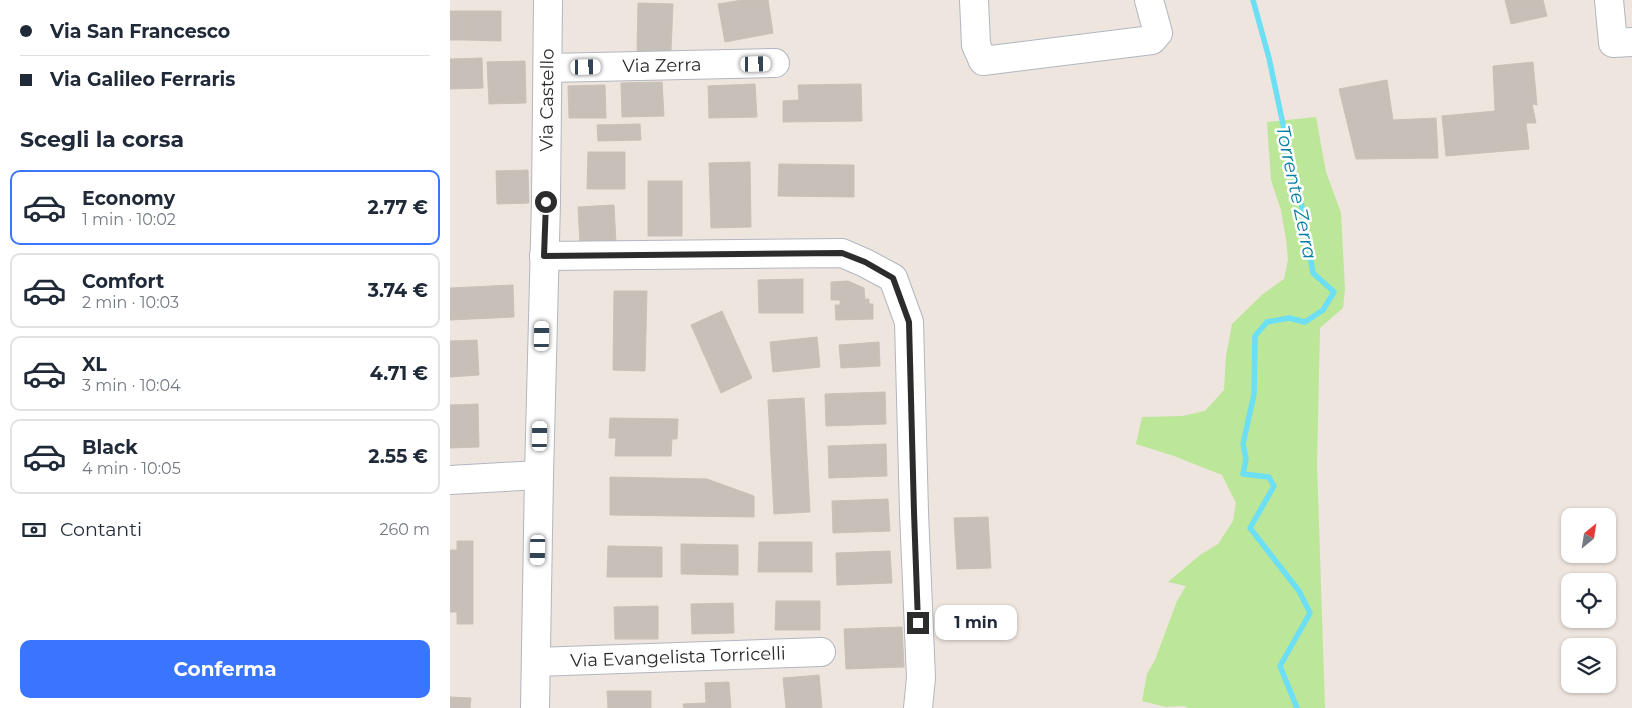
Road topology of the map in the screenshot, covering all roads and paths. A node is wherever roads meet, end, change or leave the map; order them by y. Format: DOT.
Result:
graph roads {
  1 [pos="548,0"];
  2 [pos="974,0"];
  3 [pos="1150,0"];
  4 [pos="1609,0"];
  5 [pos="1632,42"];
  6 [pos="775,63"];
  7 [pos="548,68"];
  8 [pos="544,256"];
  9 [pos="539,476"];
  10 [pos="450,480"];
  11 [pos="821,652"];
  12 [pos="536,662"];
  13 [pos="535,708"];
  14 [pos="918,708"];
  1 -- 7 [label="street, Via Castello"];
  2 -- 3 [label="street"];
  4 -- 5 [label="street"];
  6 -- 7 [label="street, Via Zerra"];
  7 -- 8 [label="street, Via Castello"];
  8 -- 9 [label="street, Via Castello"];
  8 -- 14 [label="street"];
  9 -- 10 [label="street"];
  9 -- 12 [label="street, Via Castello"];
  11 -- 12 [label="street, Via Evangelista Torricelli"];
  12 -- 13 [label="street, Via Castello"];
}
